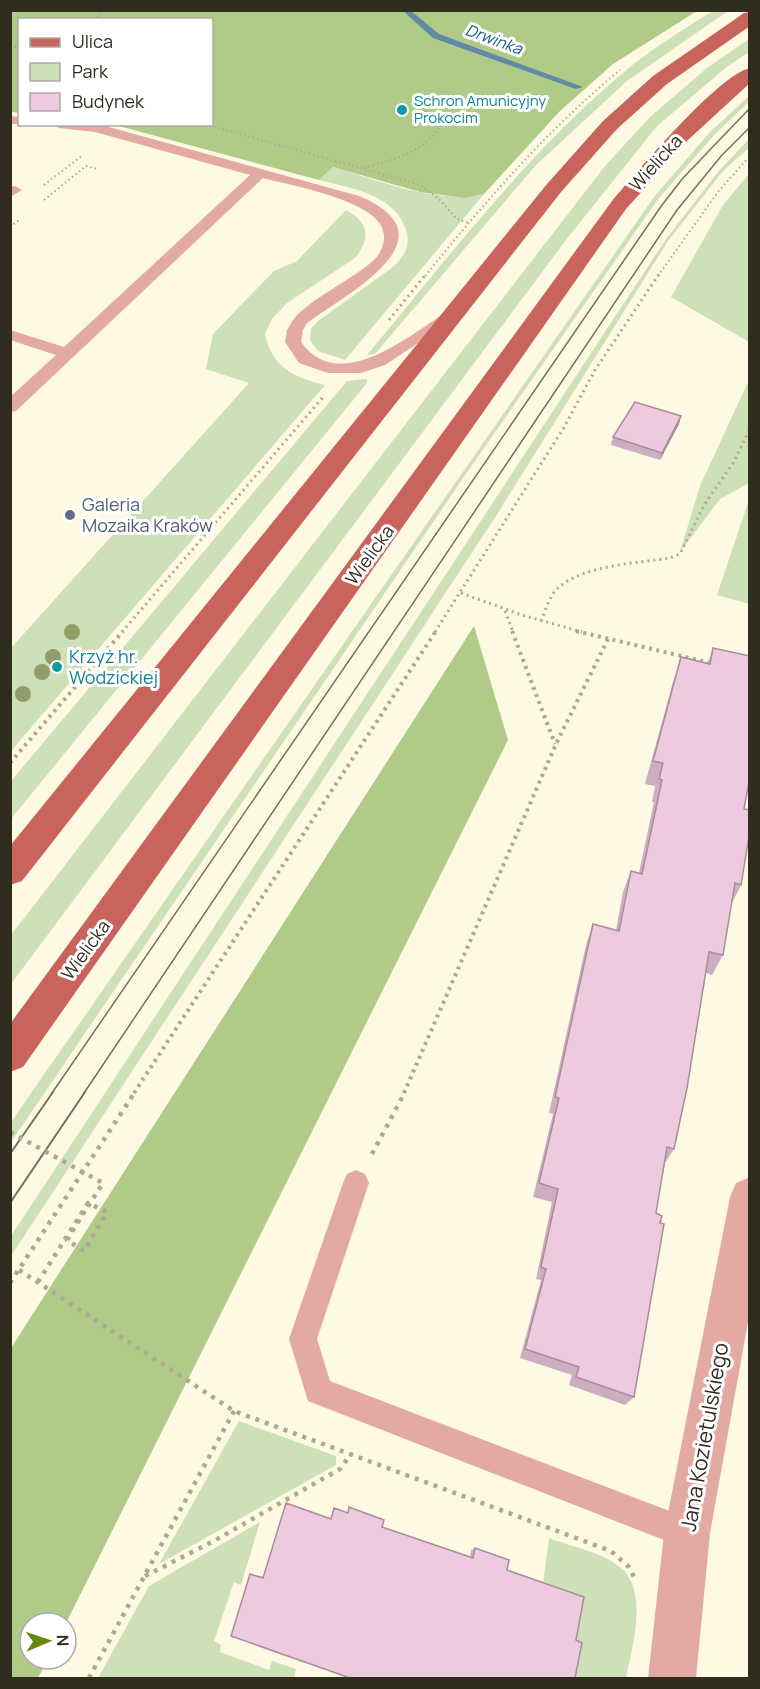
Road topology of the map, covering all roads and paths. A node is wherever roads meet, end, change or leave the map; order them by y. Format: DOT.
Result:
graph roads {
  1 [pos="750,17"];
  2 [pos="750,73"];
  3 [pos="414,102"];
  4 [pos="78,126"];
  5 [pos="750,156"];
  6 [pos="98,169"];
  7 [pos="363,169"];
  8 [pos="259,174"];
  9 [pos="36,206"];
  10 [pos="19,220"];
  11 [pos="10,227"];
  12 [pos="454,314"];
  13 [pos="10,335"];
  14 [pos="68,354"];
  15 [pos="10,407"];
  16 [pos="750,429"];
  17 [pos="461,593"];
  18 [pos="505,612"];
  19 [pos="541,621"];
  20 [pos="608,639"];
  21 [pos="717,664"];
  22 [pos="556,744"];
  23 [pos="10,871"];
  24 [pos="10,1055"];
  25 [pos="10,1132"];
  26 [pos="356,1184"];
  27 [pos="750,1197"];
  28 [pos="19,1270"];
  29 [pos="38,1282"];
  30 [pos="10,1283"];
  31 [pos="234,1411"];
  32 [pos="351,1454"];
  33 [pos="687,1533"];
  34 [pos="144,1576"];
  35 [pos="638,1586"];
  36 [pos="89,1678"];
  37 [pos="672,1678"];
  1 -- 12 [label="main road"];
  2 -- 24 [label="main road, Wielicka"];
  3 -- 7 [label="path"];
  4 -- 8 [label="lane"];
  5 -- 17 [label="path"];
  6 -- 9 [label="path"];
  8 -- 12 [label="lane"];
  8 -- 14 [label="lane"];
  10 -- 11 [label="path"];
  12 -- 23 [label="main road"];
  13 -- 14 [label="lane"];
  14 -- 15 [label="lane"];
  16 -- 19 [label="path"];
  17 -- 18 [label="path"];
  17 -- 28 [label="path"];
  18 -- 19 [label="path"];
  18 -- 22 [label="path"];
  19 -- 20 [label="path"];
  20 -- 21 [label="path"];
  20 -- 22 [label="path"];
  22 -- 26 [label="path"];
  25 -- 29 [label="path, bridge"];
  26 -- 33 [label="lane"];
  27 -- 33 [label="street, Jana Kozietulskiego"];
  28 -- 29 [label="path"];
  28 -- 30 [label="path"];
  29 -- 31 [label="path"];
  31 -- 32 [label="path"];
  31 -- 34 [label="path"];
  32 -- 34 [label="path"];
  32 -- 35 [label="path"];
  33 -- 37 [label="street, Jana Kozietulskiego"];
  34 -- 36 [label="path"];
}
